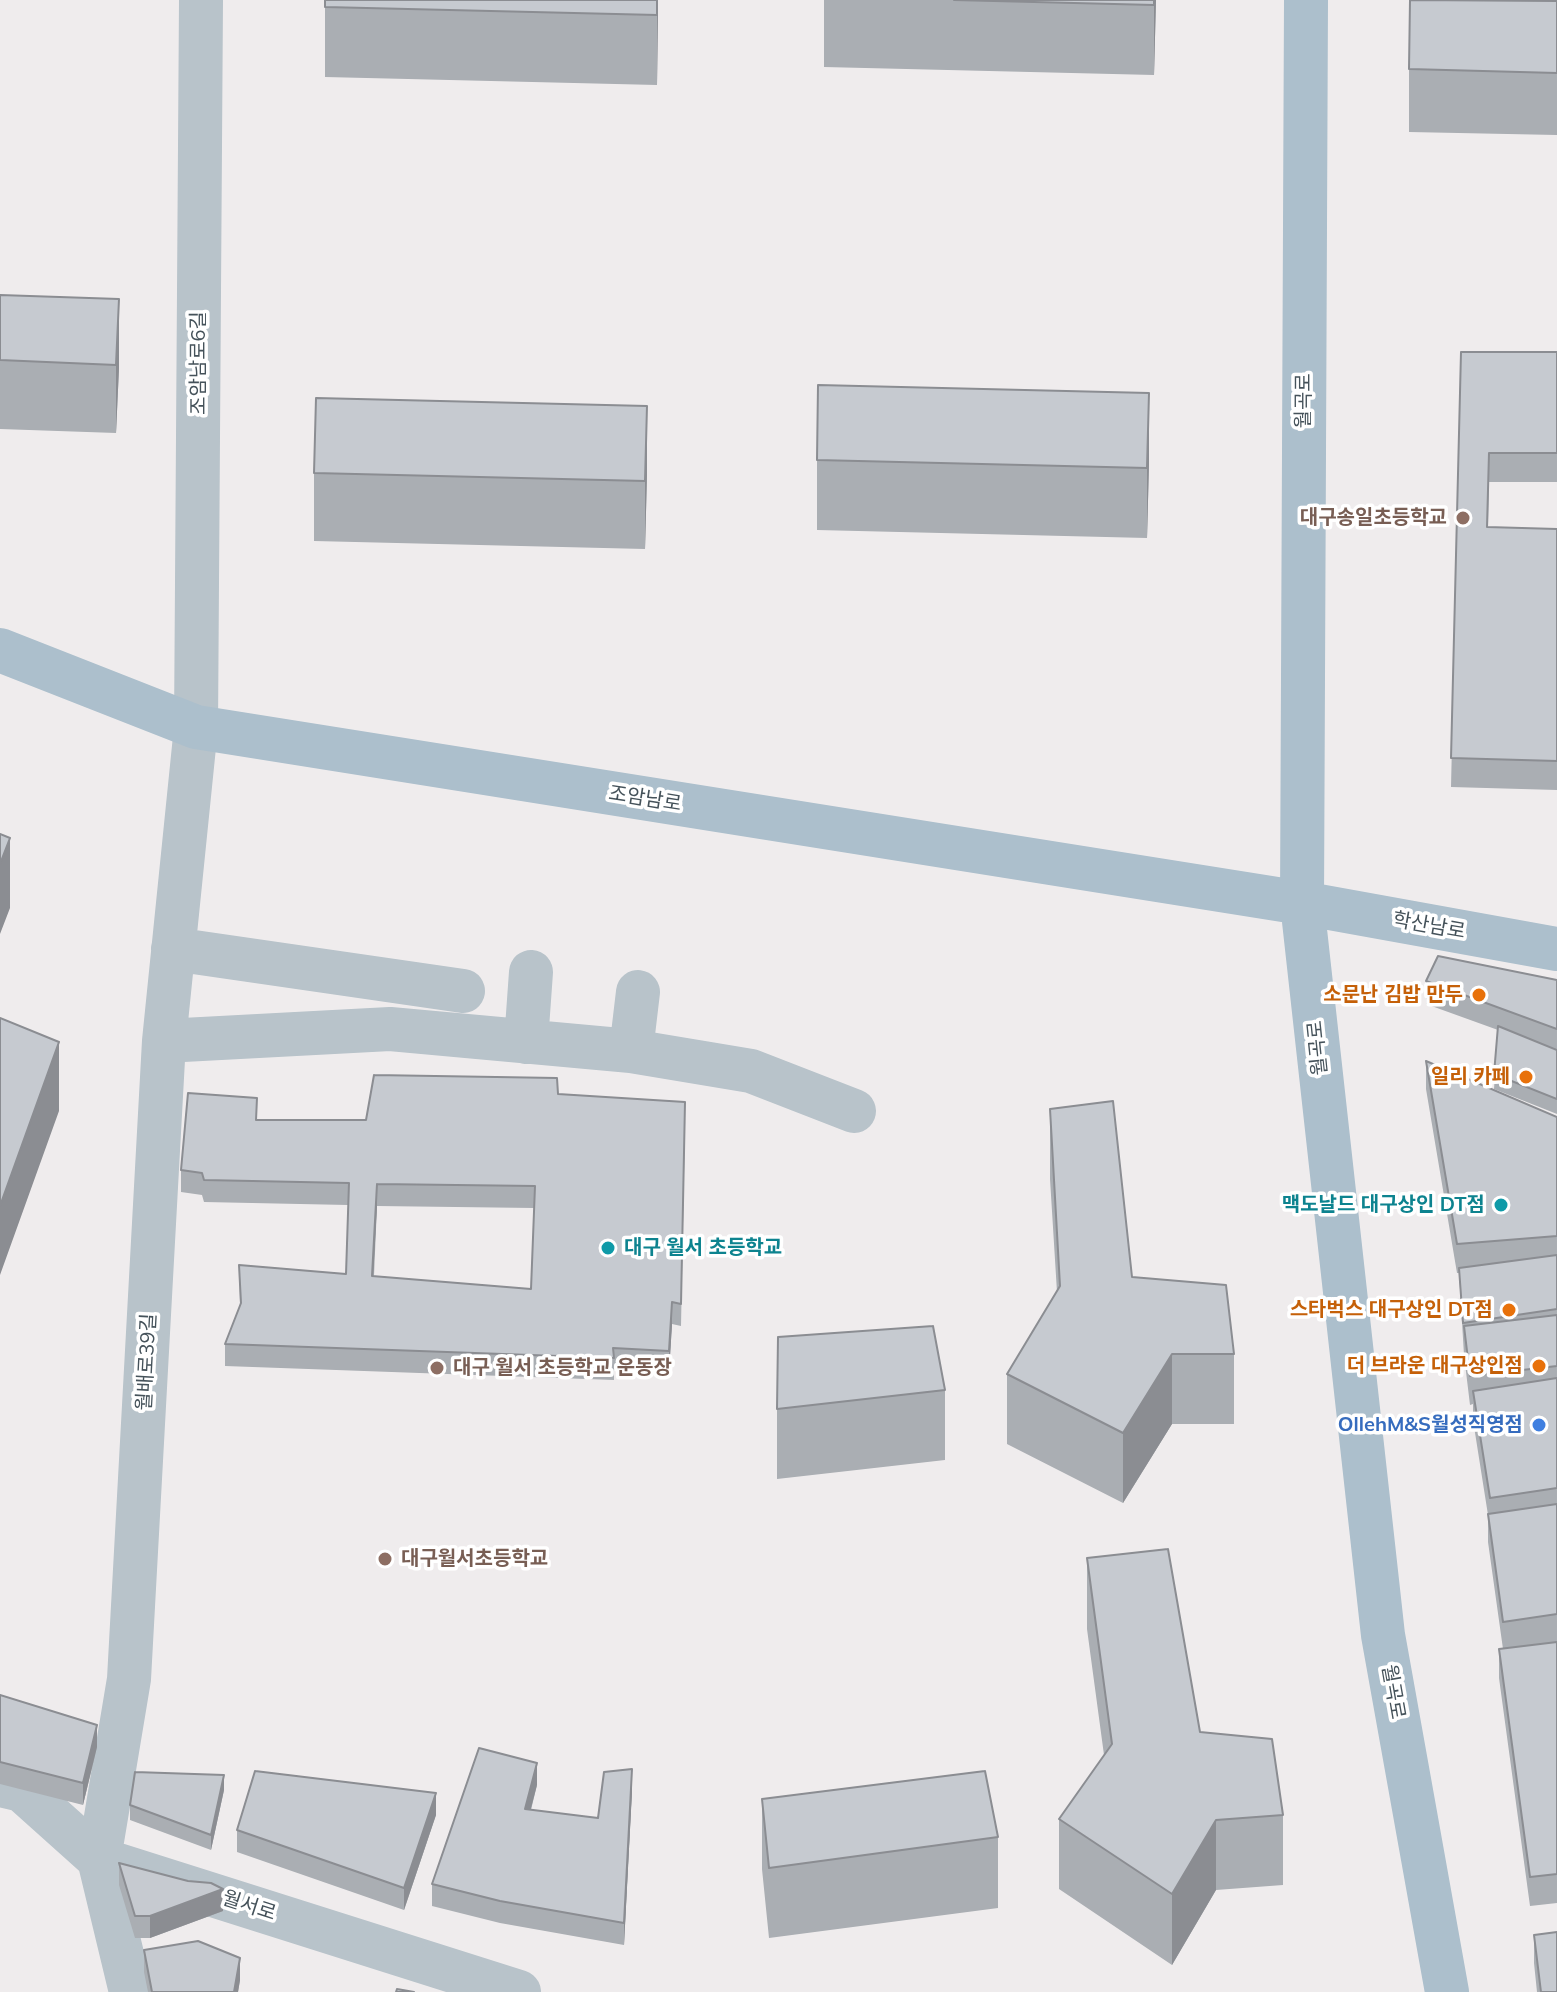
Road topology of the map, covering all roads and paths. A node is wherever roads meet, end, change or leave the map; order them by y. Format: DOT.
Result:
graph roads {
  1 [pos="201,0"];
  2 [pos="1306,0"];
  3 [pos="0,650"];
  4 [pos="196,727"];
  5 [pos="1302,903"];
  6 [pos="173,949"];
  7 [pos="1557,949"];
  8 [pos="531,972"];
  9 [pos="463,991"];
  10 [pos="638,992"];
  11 [pos="164,1041"];
  12 [pos="526,1042"];
  13 [pos="631,1051"];
  14 [pos="854,1111"];
  15 [pos="0,1785"];
  16 [pos="99,1859"];
  17 [pos="131,1992"];
  18 [pos="519,1992"];
  19 [pos="1447,1992"];
  1 -- 4 [label="street, 조암남로6길"];
  2 -- 5 [label="main road, 월곡로"];
  3 -- 4 [label="main road, 조암남로"];
  4 -- 5 [label="main road, 조암남로"];
  4 -- 6 [label="street, 월배로39길"];
  5 -- 7 [label="main road, 학산남로"];
  5 -- 19 [label="main road, 월곡로"];
  6 -- 9 [label="street"];
  6 -- 11 [label="street, 월배로39길"];
  8 -- 12 [label="street"];
  10 -- 13 [label="street"];
  11 -- 12 [label="street"];
  11 -- 16 [label="street, 월배로39길"];
  12 -- 13 [label="street"];
  13 -- 14 [label="street"];
  15 -- 16 [label="street, 월서로"];
  16 -- 17 [label="street, 월배로39길"];
  16 -- 18 [label="street, 월서로"];
}
